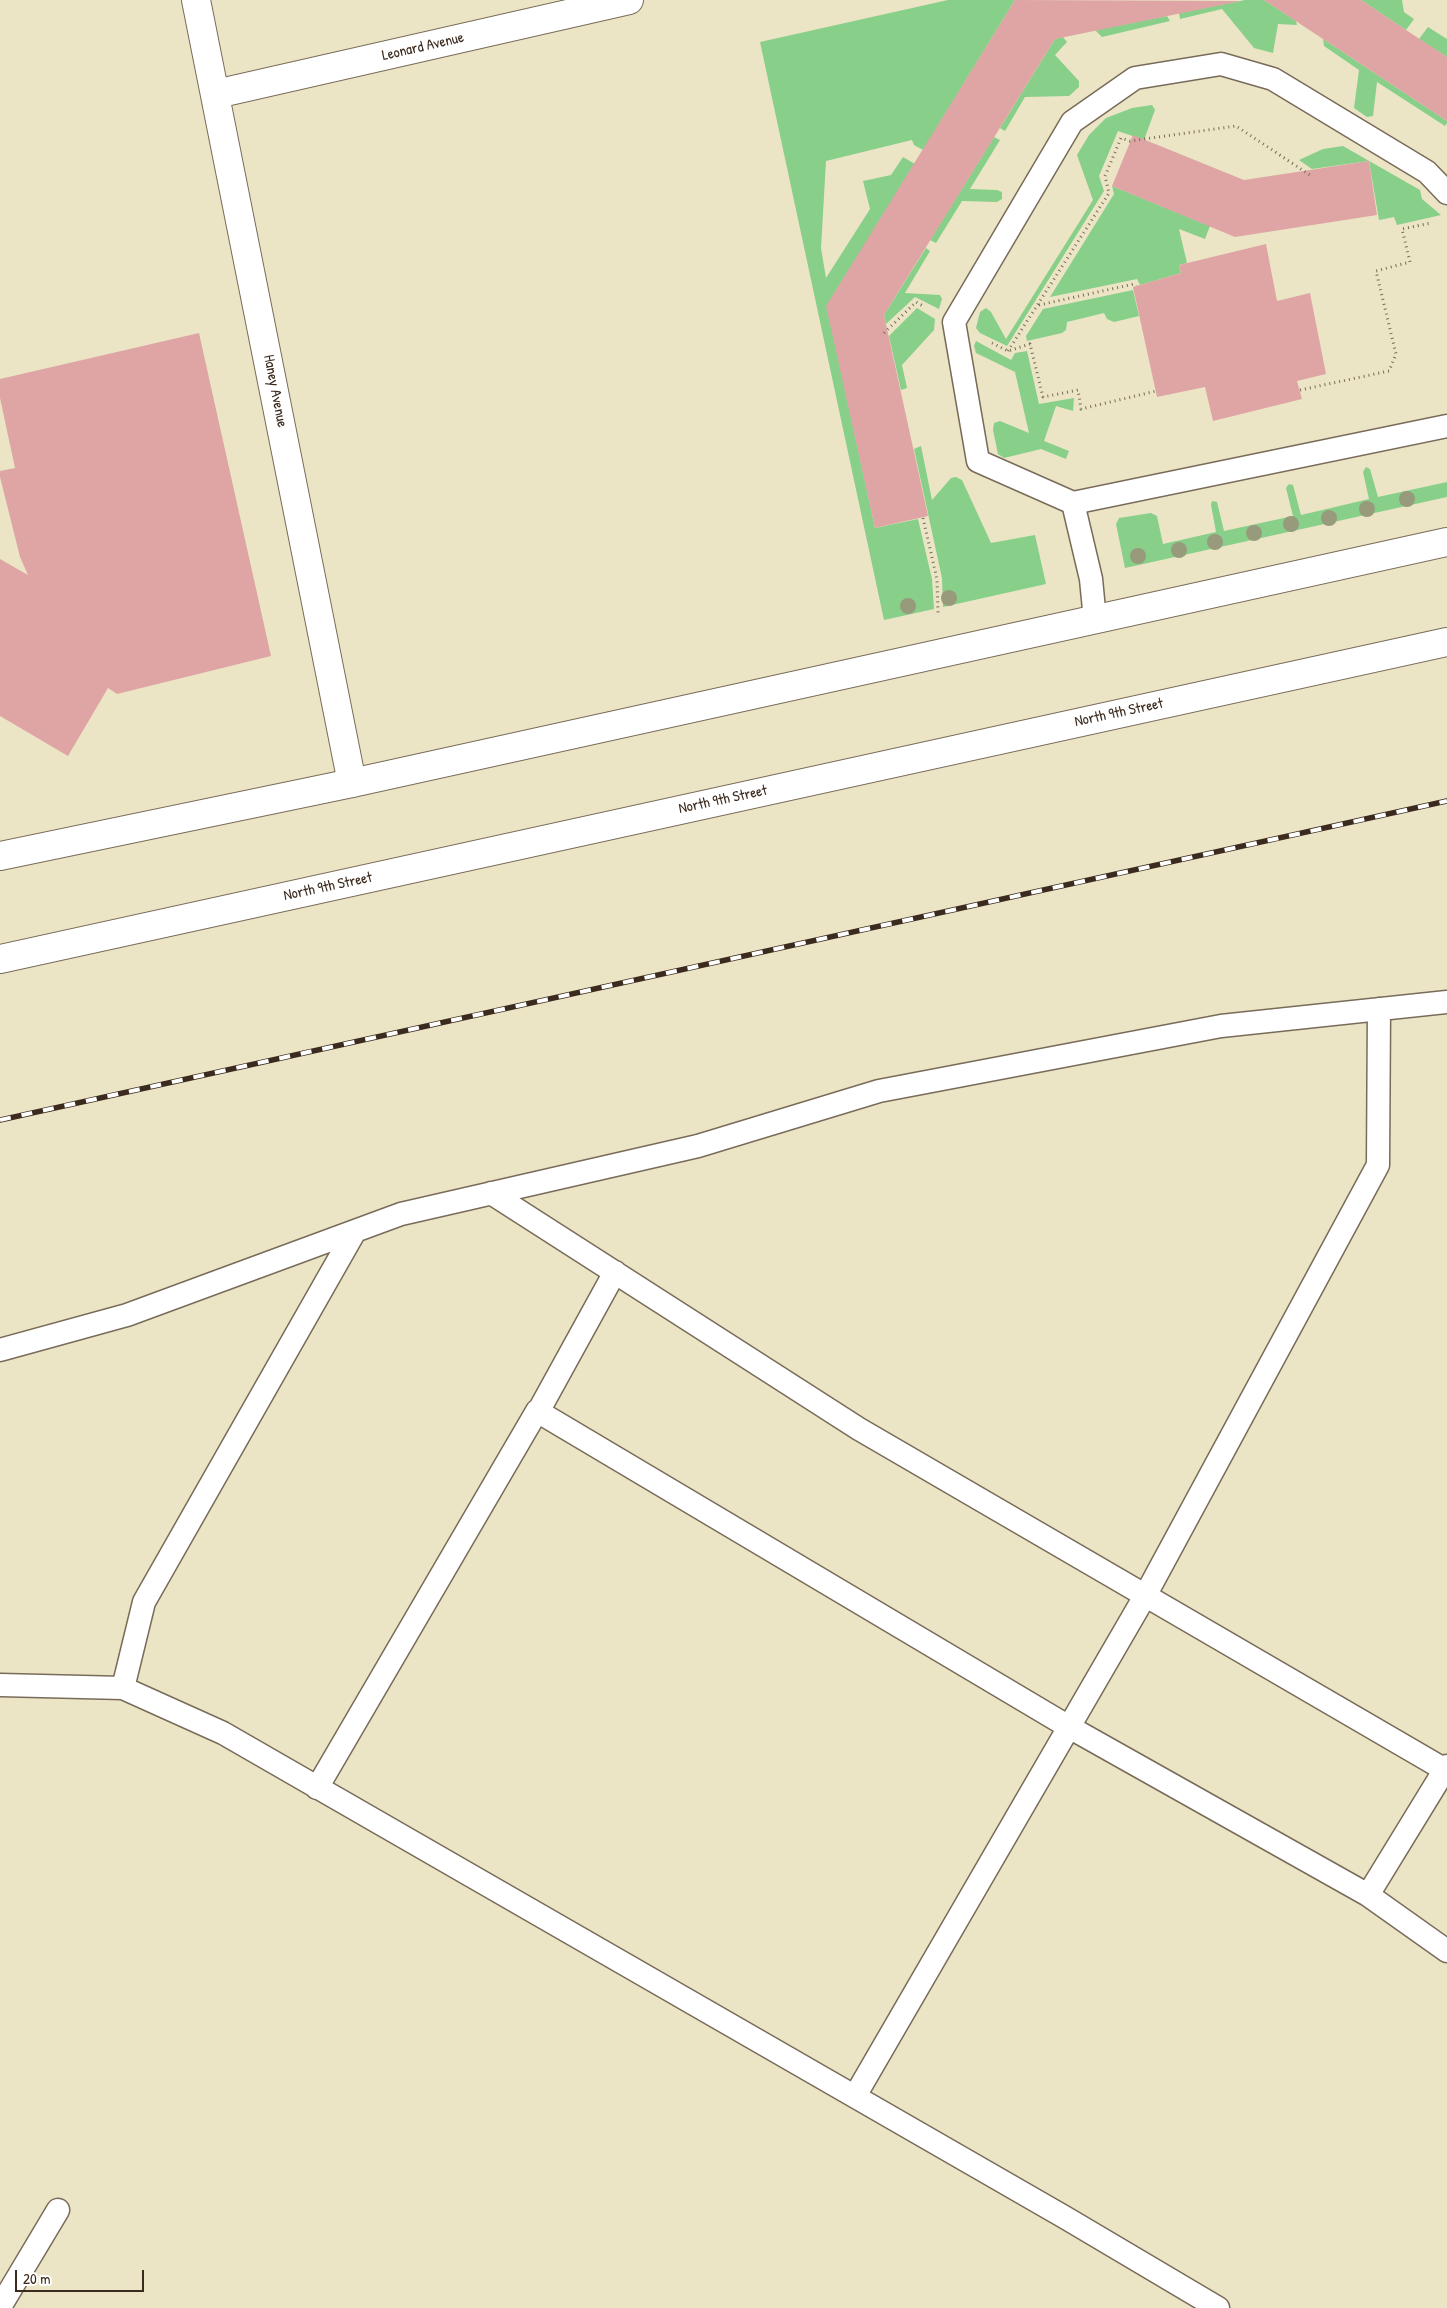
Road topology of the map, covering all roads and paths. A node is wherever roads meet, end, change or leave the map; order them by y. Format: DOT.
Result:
graph roads {
  1 [pos="196,0"];
  2 [pos="629,0"];
  3 [pos="216,94"];
  4 [pos="1310,175"];
  5 [pos="1447,193"];
  6 [pos="1434,222"];
  7 [pos="1136,286"];
  8 [pos="1038,305"];
  9 [pos="954,322"];
  10 [pos="884,333"];
  11 [pos="1008,351"];
  12 [pos="1300,390"];
  13 [pos="1156,391"];
  14 [pos="1447,426"];
  15 [pos="1073,503"];
  16 [pos="923,518"];
  17 [pos="1447,542"];
  18 [pos="938,612"];
  19 [pos="1095,620"];
  20 [pos="1447,642"];
  21 [pos="352,783"];
  22 [pos="0,856"];
  23 [pos="0,959"];
  24 [pos="1447,1002"];
  25 [pos="1379,1009"];
  26 [pos="491,1193"];
  27 [pos="355,1231"];
  28 [pos="615,1272"];
  29 [pos="0,1350"];
  30 [pos="538,1412"];
  31 [pos="1145,1596"];
  32 [pos="0,1685"];
  33 [pos="123,1688"];
  34 [pos="1069,1727"];
  35 [pos="1446,1769"];
  36 [pos="318,1788"];
  37 [pos="1368,1895"];
  38 [pos="1447,1951"];
  39 [pos="855,2096"];
  40 [pos="58,2210"];
  41 [pos="0,2307"];
  42 [pos="1218,2308"];
  1 -- 3 [label="street, Haney Avenue"];
  2 -- 3 [label="street, Leonard Avenue"];
  3 -- 21 [label="street, Haney Avenue"];
  4 -- 8 [label="path"];
  5 -- 9 [label="lane"];
  6 -- 12 [label="path"];
  7 -- 8 [label="path"];
  8 -- 11 [label="path"];
  9 -- 10 [label="path"];
  9 -- 11 [label="path"];
  9 -- 15 [label="lane"];
  11 -- 13 [label="path"];
  14 -- 15 [label="lane"];
  15 -- 19 [label="lane"];
  16 -- 18 [label="path"];
  17 -- 19 [label="street"];
  19 -- 21 [label="street"];
  20 -- 23 [label="street, North 9th Street"];
  21 -- 22 [label="street"];
  24 -- 25 [label="lane"];
  25 -- 26 [label="lane"];
  25 -- 31 [label="lane"];
  26 -- 27 [label="lane"];
  26 -- 28 [label="lane"];
  27 -- 29 [label="lane"];
  27 -- 33 [label="lane"];
  28 -- 30 [label="lane"];
  28 -- 31 [label="lane"];
  30 -- 34 [label="lane"];
  30 -- 36 [label="lane"];
  31 -- 34 [label="lane"];
  31 -- 35 [label="lane"];
  32 -- 33 [label="lane"];
  33 -- 36 [label="lane"];
  34 -- 37 [label="lane"];
  34 -- 39 [label="lane"];
  35 -- 37 [label="lane"];
  36 -- 39 [label="lane"];
  37 -- 38 [label="lane"];
  39 -- 42 [label="lane"];
  40 -- 41 [label="lane"];
}
